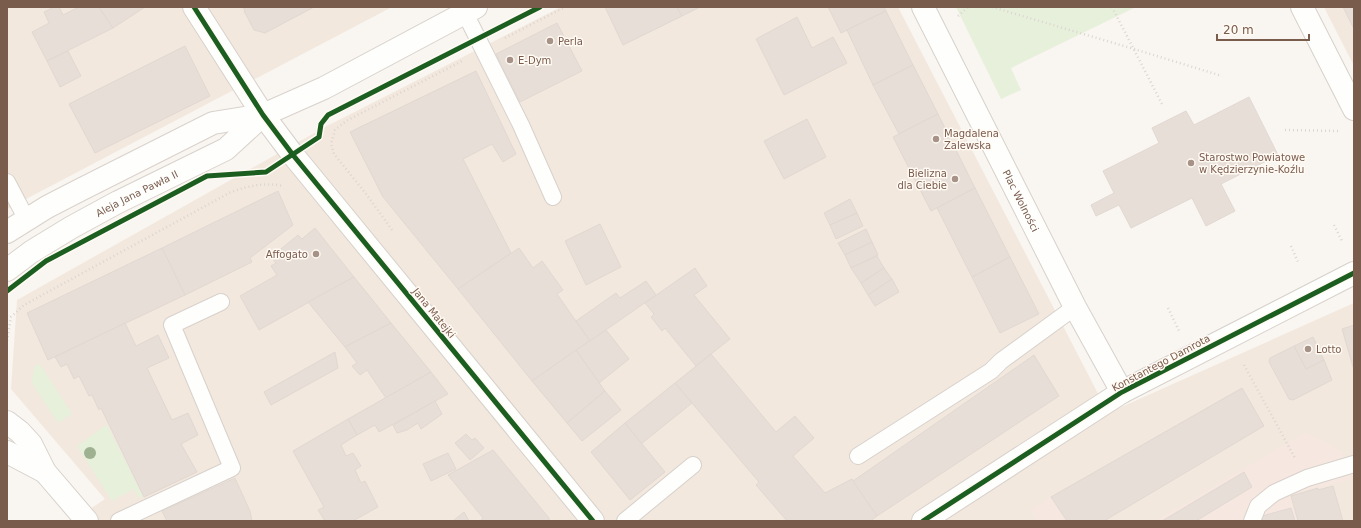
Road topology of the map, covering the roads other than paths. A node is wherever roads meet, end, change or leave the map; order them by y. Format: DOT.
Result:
graph roads {
  1 [pos="194,7"];
  2 [pos="922,7"];
  3 [pos="1302,7"];
  4 [pos="471,10"];
  5 [pos="1354,109"];
  6 [pos="263,115"];
  7 [pos="7,182"];
  8 [pos="553,197"];
  9 [pos="27,220"];
  10 [pos="7,232"];
  11 [pos="7,270"];
  12 [pos="1354,273"];
  13 [pos="221,302"];
  14 [pos="1075,307"];
  15 [pos="1122,392"];
  16 [pos="7,422"];
  17 [pos="7,452"];
  18 [pos="858,456"];
  19 [pos="1354,464"];
  20 [pos="693,465"];
  21 [pos="45,472"];
  22 [pos="87,521"];
  23 [pos="119,521"];
  24 [pos="593,521"];
  25 [pos="625,521"];
  26 [pos="923,521"];
  27 [pos="1252,521"];
  1 -- 6 [label="street, Jana Matejki"];
  2 -- 14 [label="street, Plac Wolności"];
  3 -- 5 [label="street"];
  4 -- 6 [label="street, Aleja Jana Pawła II"];
  4 -- 8 [label="lane"];
  6 -- 9 [label="street, Aleja Jana Pawła II"];
  6 -- 11 [label="street, Aleja Jana Pawła II"];
  6 -- 24 [label="street, Jana Matejki"];
  7 -- 9 [label="lane"];
  9 -- 10 [label="street, Aleja Jana Pawła II"];
  12 -- 15 [label="street, Konstantego Damrota"];
  13 -- 23 [label="lane"];
  14 -- 15 [label="street, Plac Wolności"];
  14 -- 18 [label="lane"];
  15 -- 26 [label="street, Konstantego Damrota"];
  16 -- 21 [label="street"];
  17 -- 21 [label="street"];
  19 -- 27 [label="lane"];
  20 -- 25 [label="lane"];
  21 -- 22 [label="street"];
}
